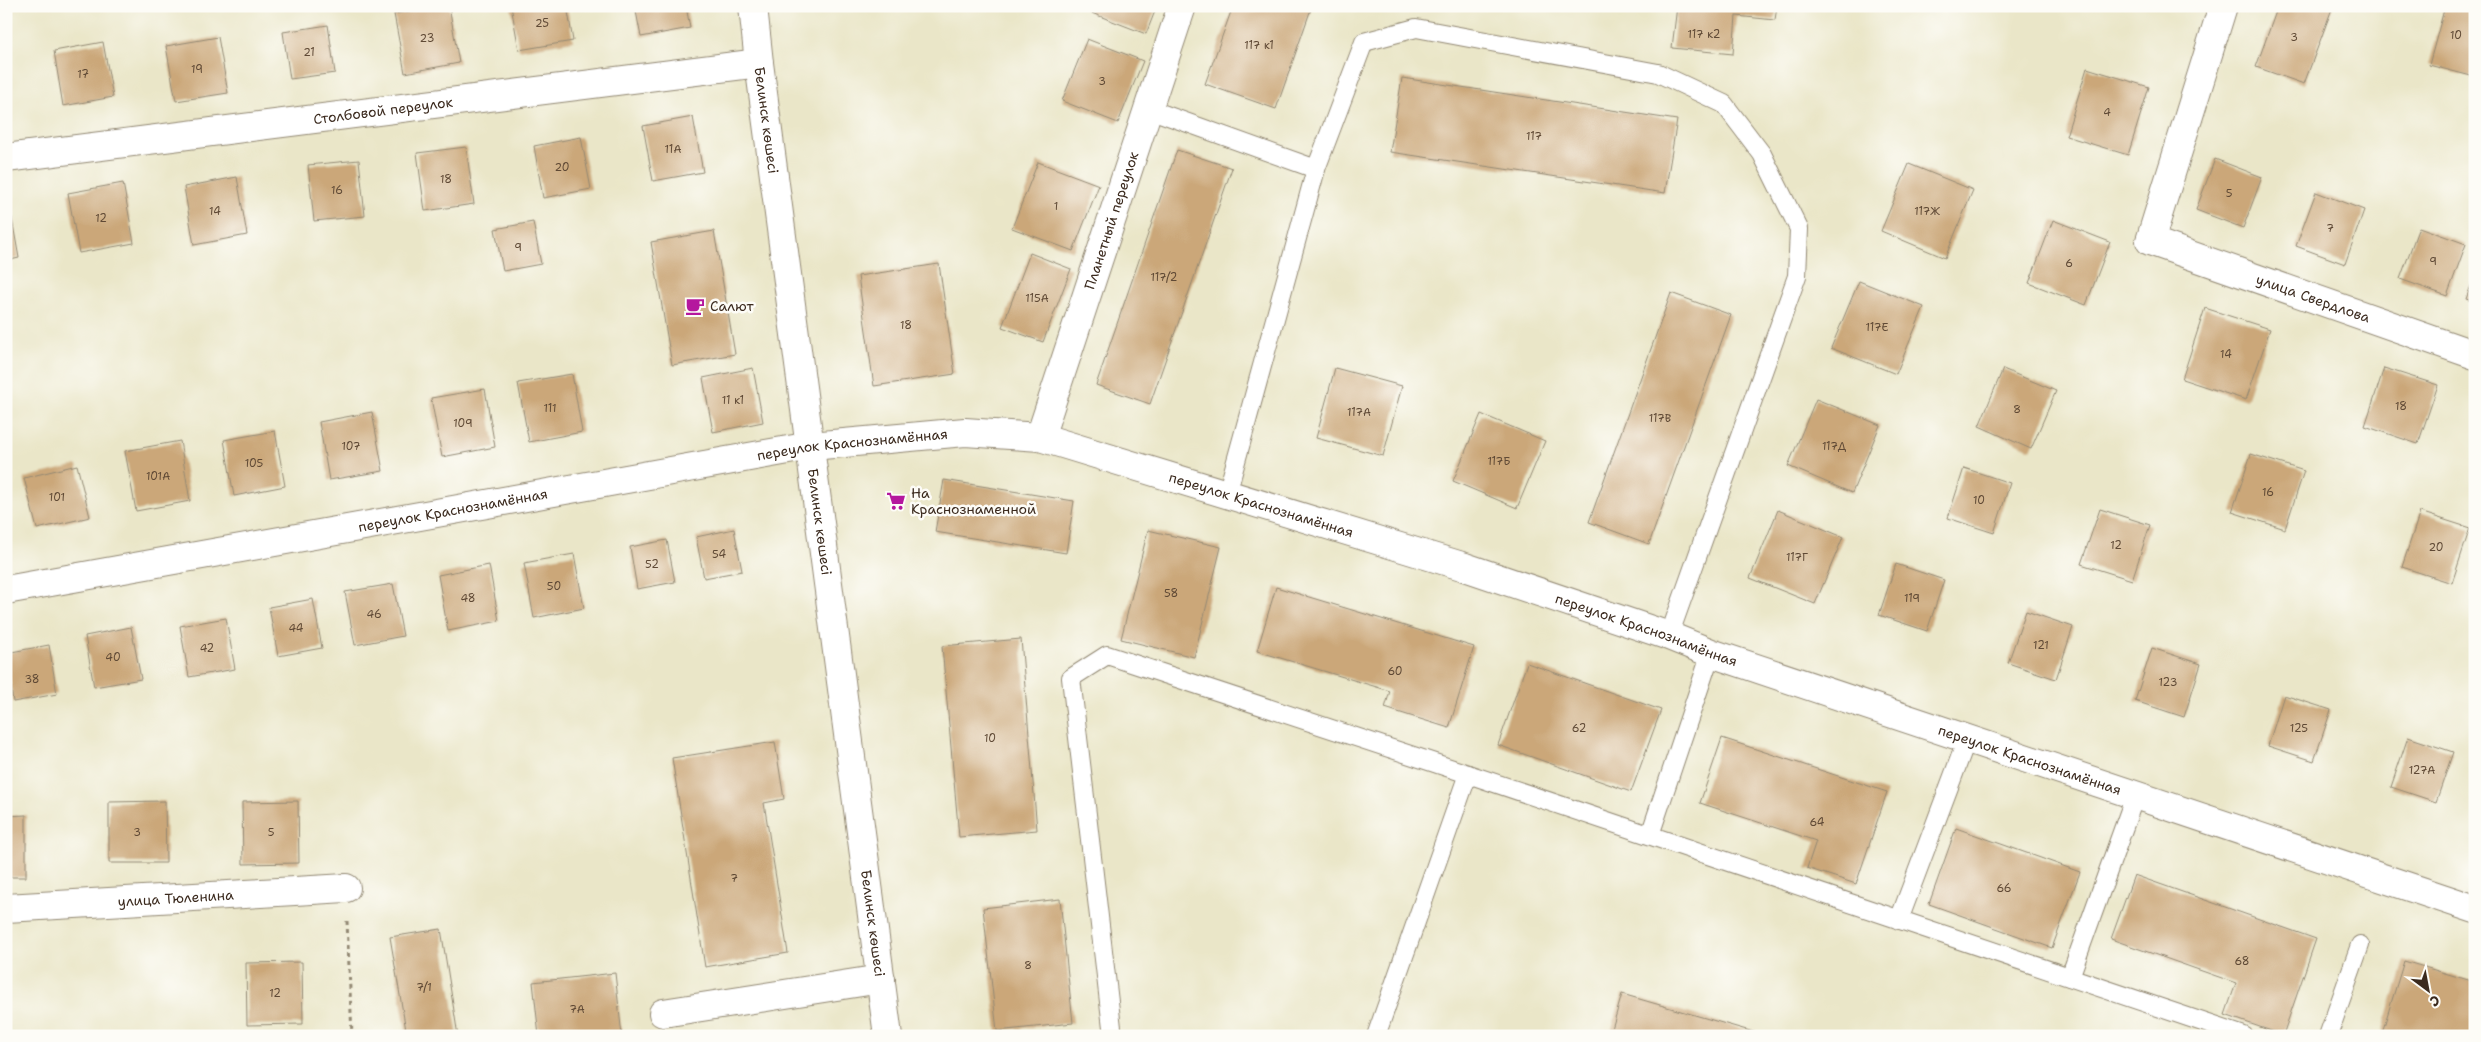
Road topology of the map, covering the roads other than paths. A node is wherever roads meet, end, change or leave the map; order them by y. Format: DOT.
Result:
graph roads {
  1 [pos="753,6"];
  2 [pos="1182,6"];
  3 [pos="2223,6"];
  4 [pos="758,63"];
  5 [pos="1150,109"];
  6 [pos="6,158"];
  7 [pos="1316,169"];
  8 [pos="2475,355"];
  9 [pos="1040,437"];
  10 [pos="811,446"];
  11 [pos="1228,494"];
  12 [pos="6,590"];
  13 [pos="1669,636"];
  14 [pos="1712,653"];
  15 [pos="1967,739"];
  16 [pos="1468,774"];
  17 [pos="2135,796"];
  18 [pos="1650,835"];
  19 [pos="346,888"];
  20 [pos="6,908"];
  21 [pos="2475,909"];
  22 [pos="1899,920"];
  23 [pos="2360,945"];
  24 [pos="2070,977"];
  25 [pos="881,979"];
  26 [pos="663,1013"];
  27 [pos="888,1036"];
  28 [pos="1113,1036"];
  29 [pos="1376,1036"];
  30 [pos="2244,1036"];
  31 [pos="2328,1036"];
  1 -- 4 [label="street, Белинск көшесі"];
  2 -- 5 [label="street, Планетный переулок"];
  3 -- 8 [label="street, улица Свердлова"];
  4 -- 6 [label="street, Столбовой переулок"];
  4 -- 10 [label="street, Белинск көшесі"];
  5 -- 7 [label="lane"];
  5 -- 9 [label="street, Планетный переулок"];
  7 -- 11 [label="lane"];
  7 -- 13 [label="lane"];
  9 -- 10 [label="street, переулок Краснознамённая"];
  9 -- 11 [label="street, переулок Краснознамённая"];
  10 -- 12 [label="street, переулок Краснознамённая"];
  10 -- 25 [label="street, Белинск көшесі"];
  11 -- 13 [label="street, переулок Краснознамённая"];
  13 -- 14 [label="street, переулок Краснознамённая"];
  14 -- 15 [label="street, переулок Краснознамённая"];
  14 -- 18 [label="lane"];
  15 -- 17 [label="street, переулок Краснознамённая"];
  15 -- 22 [label="lane"];
  16 -- 18 [label="lane"];
  16 -- 28 [label="lane"];
  16 -- 29 [label="lane"];
  17 -- 21 [label="street, переулок Краснознамённая"];
  17 -- 24 [label="lane"];
  18 -- 22 [label="lane"];
  19 -- 20 [label="street, улица Тюленина"];
  22 -- 24 [label="lane"];
  23 -- 31 [label="lane"];
  24 -- 30 [label="lane"];
  25 -- 26 [label="street"];
  25 -- 27 [label="street, Белинск көшесі"];
}
